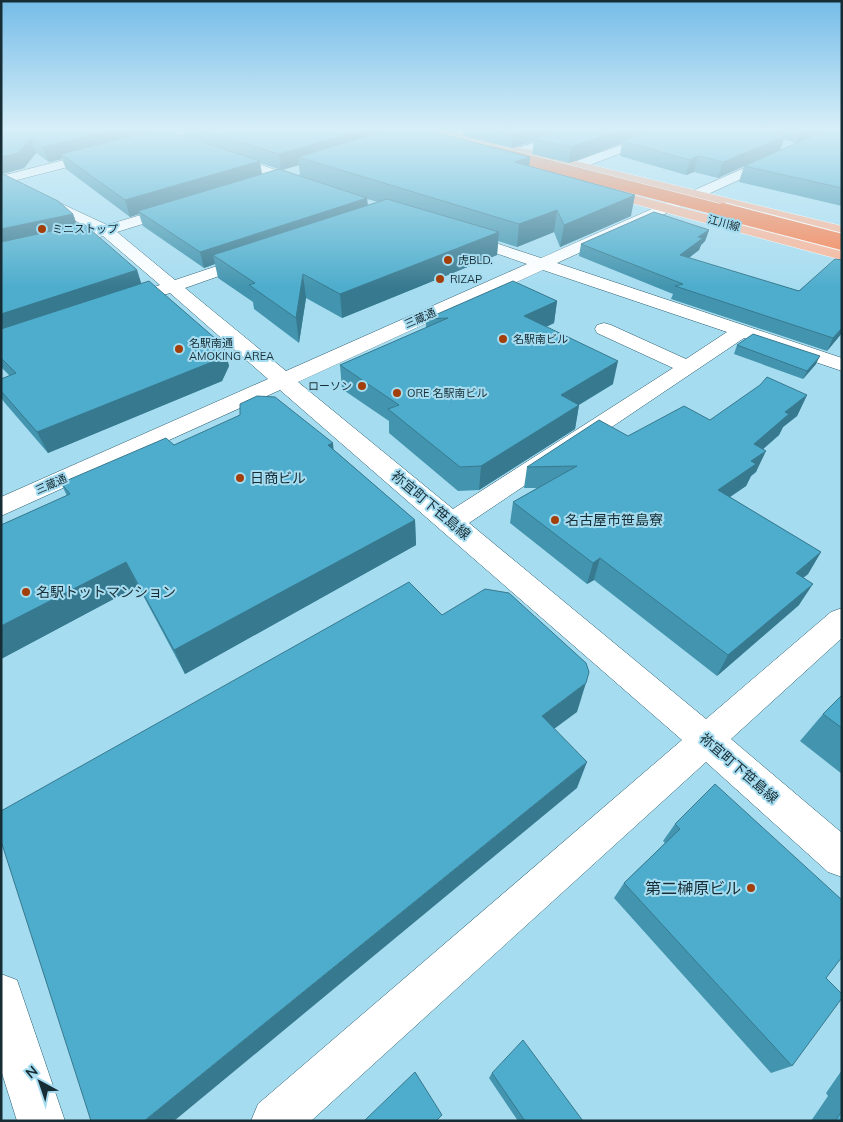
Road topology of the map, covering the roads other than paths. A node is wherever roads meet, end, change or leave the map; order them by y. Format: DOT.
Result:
graph roads {
  1 [pos="6,182"];
  2 [pos="300,182"];
  3 [pos="572,182"];
  4 [pos="610,182"];
  5 [pos="641,182"];
  6 [pos="726,182"];
  7 [pos="316,188"];
  8 [pos="696,196"];
  9 [pos="190,205"];
  10 [pos="668,208"];
  11 [pos="107,231"];
  12 [pos="842,232"];
  13 [pos="450,233"];
  14 [pos="77,238"];
  15 [pos="842,242"];
  16 [pos="272,253"];
  17 [pos="842,255"];
  18 [pos="544,263"];
  19 [pos="171,287"];
  20 [pos="146,296"];
  21 [pos="604,329"];
  22 [pos="742,331"];
  23 [pos="842,365"];
  24 [pos="688,367"];
  25 [pos="284,380"];
  26 [pos="1,507"];
  27 [pos="451,523"];
  28 [pos="842,620"];
  29 [pos="706,740"];
  30 [pos="842,858"];
  31 [pos="1,996"];
  32 [pos="41,1121"];
  33 [pos="275,1121"];
  1 -- 11 [label="street, 祢宜町下笹島線"];
  2 -- 7 [label="street"];
  3 -- 10 [label="main road, 江川線"];
  4 -- 15 [label="highway, bridge"];
  5 -- 8 [label="main road, 江川線"];
  6 -- 8 [label="street, 三蔵通"];
  8 -- 10 [label="street, 三蔵通"];
  8 -- 12 [label="main road, 江川線"];
  9 -- 11 [label="street"];
  10 -- 17 [label="main road, 江川線"];
  10 -- 18 [label="street, 三蔵通"];
  11 -- 14 [label="street"];
  11 -- 19 [label="street, 祢宜町下笹島線"];
  13 -- 18 [label="street"];
  16 -- 19 [label="street"];
  18 -- 22 [label="street"];
  18 -- 25 [label="street, 三蔵通"];
  19 -- 20 [label="street"];
  19 -- 25 [label="street, 祢宜町下笹島線"];
  21 -- 24 [label="street"];
  22 -- 23 [label="street"];
  22 -- 24 [label="street"];
  24 -- 27 [label="street"];
  25 -- 26 [label="street, 三蔵通"];
  25 -- 27 [label="street, 祢宜町下笹島線"];
  27 -- 29 [label="street, 祢宜町下笹島線"];
  28 -- 29 [label="street"];
  29 -- 30 [label="street, 祢宜町下笹島線"];
  29 -- 33 [label="street"];
  31 -- 32 [label="street"];
}
